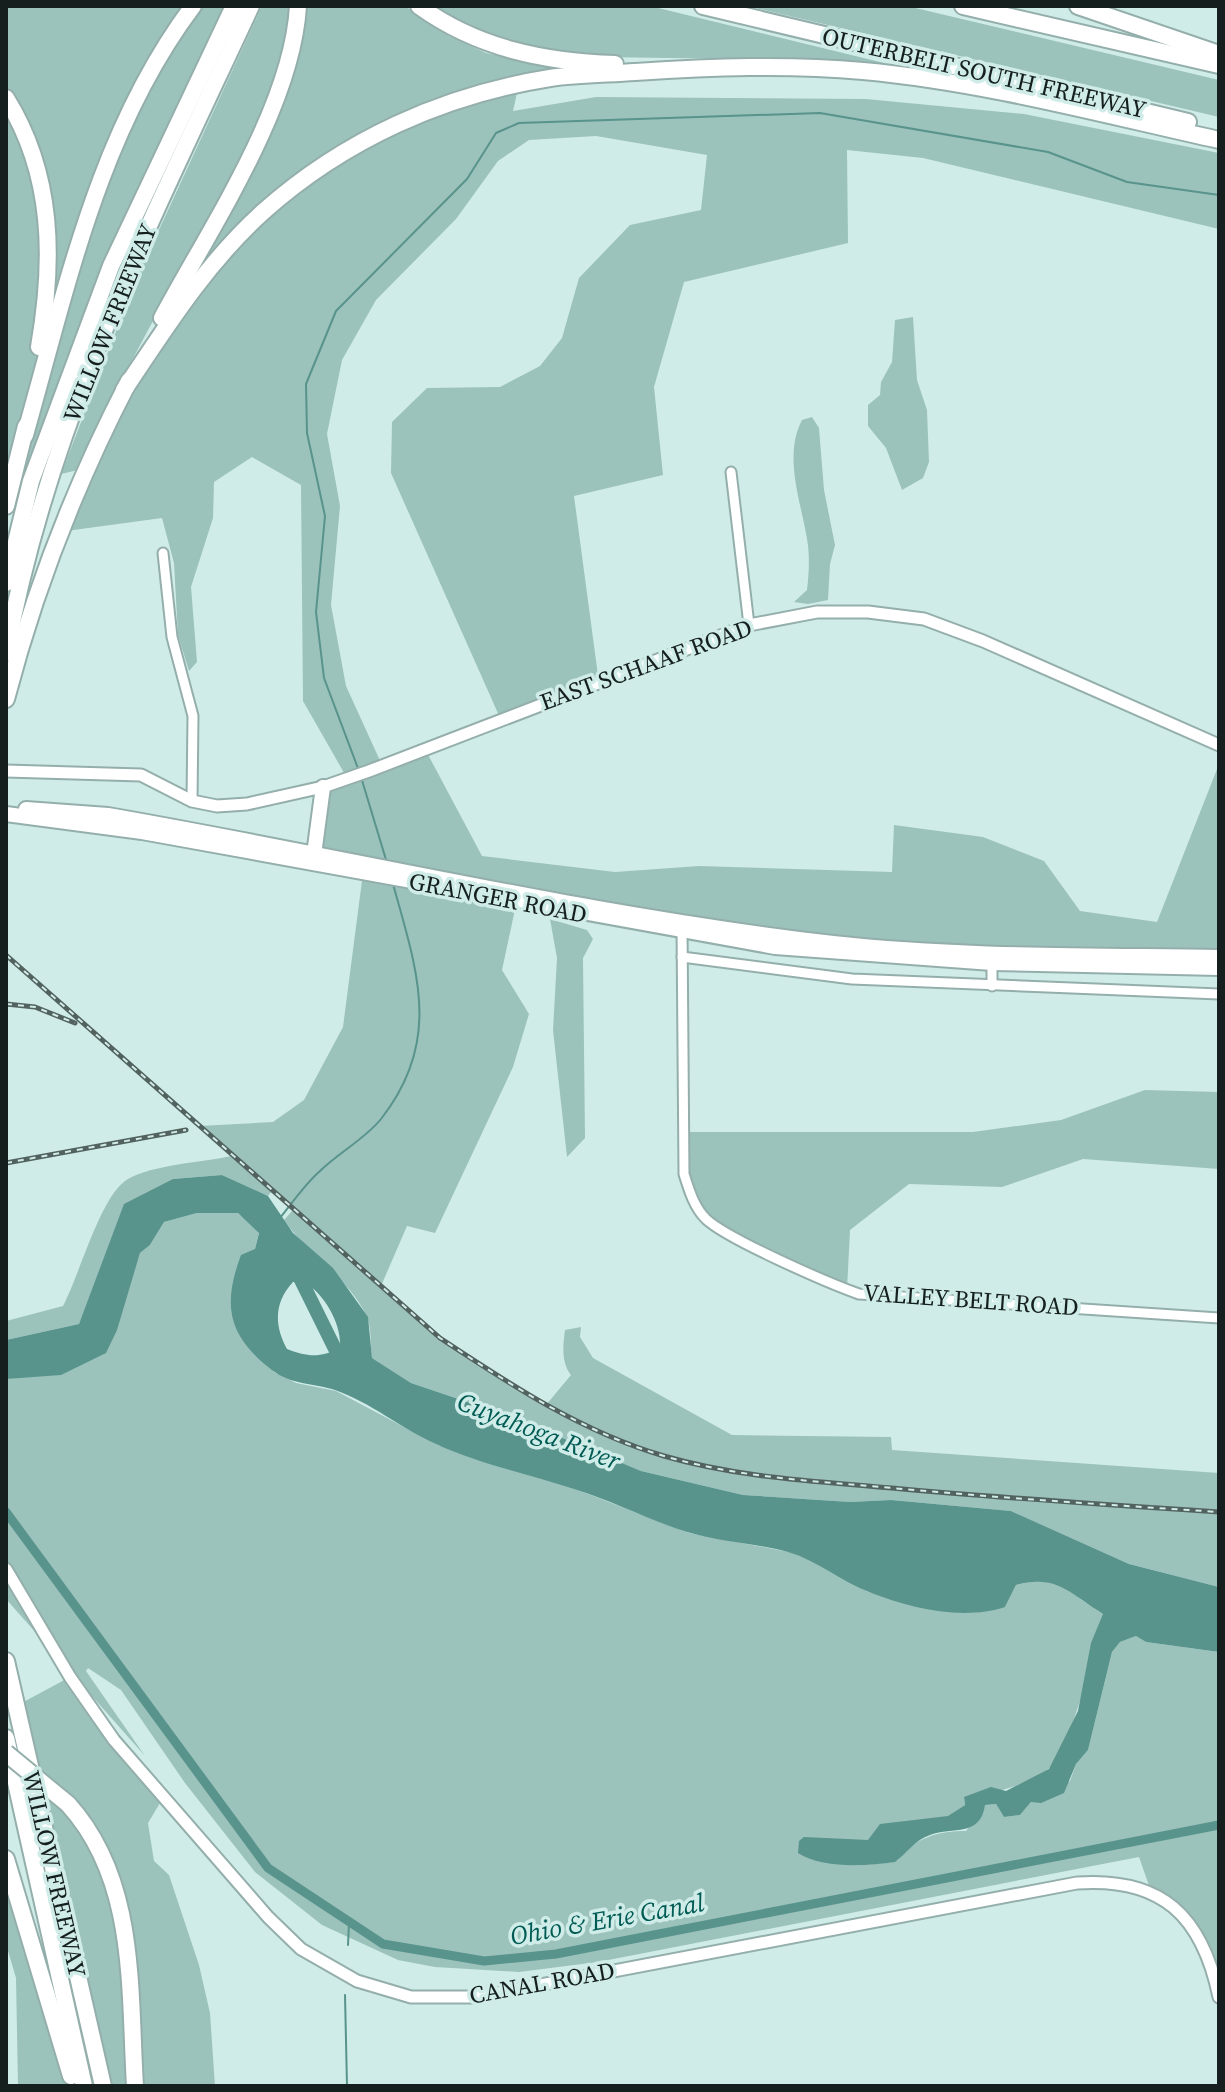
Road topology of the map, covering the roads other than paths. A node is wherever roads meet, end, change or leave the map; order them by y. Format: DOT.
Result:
graph roads {
  1 [pos="193,6"];
  2 [pos="234,6"];
  3 [pos="251,6"];
  4 [pos="298,6"];
  5 [pos="419,6"];
  6 [pos="703,6"];
  7 [pos="963,6"];
  8 [pos="1078,6"];
  9 [pos="224,45"];
  10 [pos="1219,54"];
  11 [pos="1219,65"];
  12 [pos="688,68"];
  13 [pos="6,98"];
  14 [pos="1219,130"];
  15 [pos="1219,140"];
  16 [pos="124,390"];
  17 [pos="25,435"];
  18 [pos="731,472"];
  19 [pos="6,506"];
  20 [pos="163,553"];
  21 [pos="6,583"];
  22 [pos="749,625"];
  23 [pos="6,653"];
  24 [pos="6,699"];
  25 [pos="1219,745"];
  26 [pos="6,771"];
  27 [pos="323,787"];
  28 [pos="192,801"];
  29 [pos="6,813"];
  30 [pos="314,858"];
  31 [pos="682,927"];
  32 [pos="682,957"];
  33 [pos="1219,957"];
  34 [pos="992,958"];
  35 [pos="1219,968"];
  36 [pos="992,986"];
  37 [pos="1219,994"];
  38 [pos="1219,1318"];
  39 [pos="6,1569"];
  40 [pos="6,1661"];
  41 [pos="6,1738"];
  42 [pos="6,1753"];
  43 [pos="6,1859"];
  44 [pos="1219,1997"];
  45 [pos="74,2086"];
  46 [pos="84,2086"];
  47 [pos="103,2086"];
  48 [pos="135,2086"];
  1 -- 17 [label="highway"];
  2 -- 9 [label="highway, WILLOW FREEWAY"];
  3 -- 9 [label="highway, WILLOW FREEWAY"];
  4 -- 16 [label="highway"];
  5 -- 12 [label="highway"];
  6 -- 14 [label="highway, OUTERBELT SOUTH FREEWAY"];
  7 -- 11 [label="highway"];
  8 -- 10 [label="highway"];
  9 -- 21 [label="highway, WILLOW FREEWAY"];
  9 -- 23 [label="highway, WILLOW FREEWAY"];
  12 -- 15 [label="highway"];
  12 -- 16 [label="highway"];
  13 -- 17 [label="highway"];
  16 -- 24 [label="highway"];
  17 -- 19 [label="highway"];
  18 -- 22 [label="street"];
  20 -- 28 [label="street"];
  22 -- 25 [label="street, EAST SCHAAF ROAD"];
  22 -- 27 [label="street, EAST SCHAAF ROAD"];
  26 -- 28 [label="street"];
  27 -- 28 [label="street, EAST SCHAAF ROAD"];
  27 -- 30 [label="main road"];
  29 -- 30 [label="main road, GRANGER ROAD"];
  30 -- 31 [label="main road, GRANGER ROAD"];
  31 -- 32 [label="street, VALLEY BELT ROAD"];
  31 -- 34 [label="main road, GRANGER ROAD"];
  32 -- 36 [label="street"];
  32 -- 38 [label="street, VALLEY BELT ROAD"];
  33 -- 34 [label="main road, GRANGER ROAD"];
  34 -- 35 [label="main road, GRANGER ROAD"];
  34 -- 36 [label="street"];
  36 -- 37 [label="street"];
  39 -- 44 [label="street, CANAL ROAD"];
  40 -- 47 [label="highway, WILLOW FREEWAY"];
  41 -- 46 [label="highway, WILLOW FREEWAY"];
  42 -- 48 [label="highway, bridge"];
  43 -- 45 [label="highway"];
}
